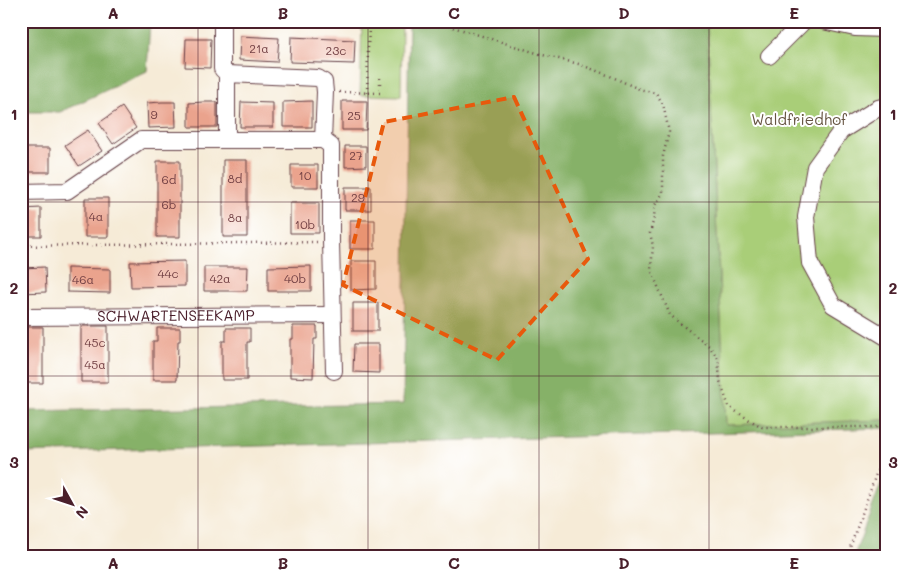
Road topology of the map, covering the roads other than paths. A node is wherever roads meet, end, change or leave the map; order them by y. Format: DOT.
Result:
graph roads {
  1 [pos="222,21"];
  2 [pos="804,21"];
  3 [pos="822,21"];
  4 [pos="886,29"];
  5 [pos="769,56"];
  6 [pos="227,74"];
  7 [pos="886,106"];
  8 [pos="227,140"];
  9 [pos="324,140"];
  10 [pos="21,192"];
  11 [pos="332,315"];
  12 [pos="21,317"];
  13 [pos="886,337"];
  14 [pos="334,371"];
  1 -- 6 [label="street"];
  2 -- 5 [label="street"];
  3 -- 4 [label="street"];
  6 -- 8 [label="street"];
  6 -- 9 [label="street"];
  7 -- 13 [label="street"];
  8 -- 9 [label="street"];
  8 -- 10 [label="street"];
  9 -- 11 [label="street"];
  11 -- 12 [label="street, SCHWARTENSEEKAMP"];
  11 -- 14 [label="street"];
}
